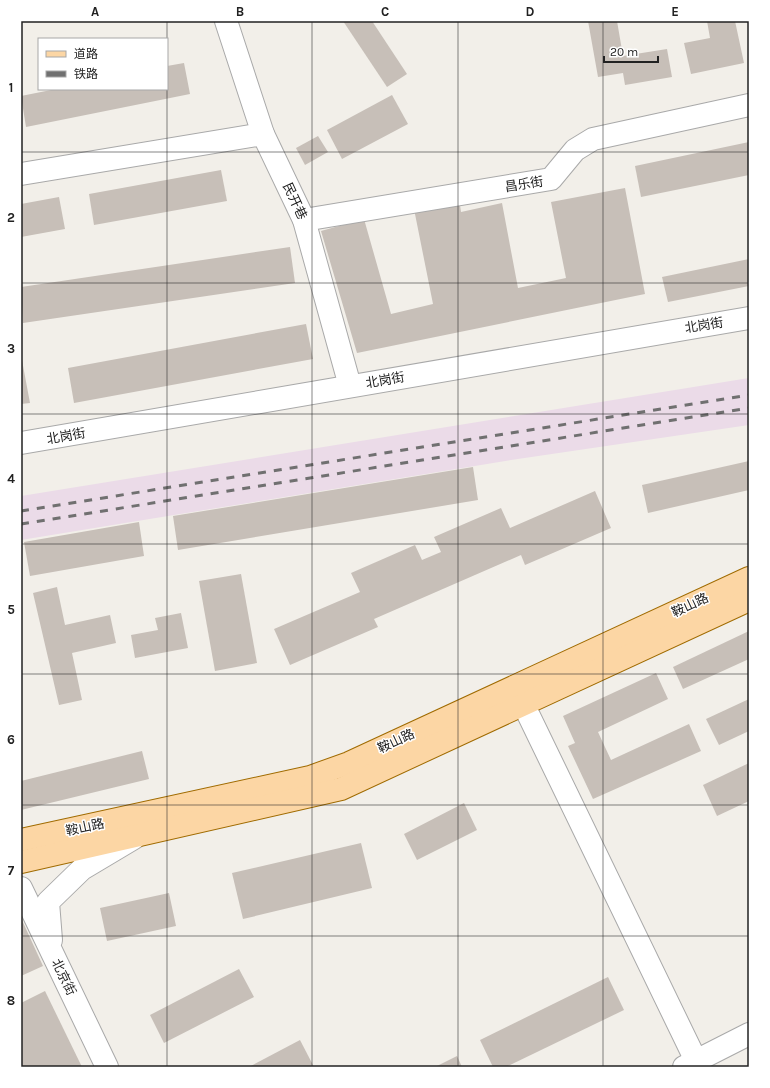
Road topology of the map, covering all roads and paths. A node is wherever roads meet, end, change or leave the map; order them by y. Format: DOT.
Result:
graph roads {
  1 [pos="226,21"];
  2 [pos="749,106"];
  3 [pos="263,134"];
  4 [pos="21,174"];
  5 [pos="304,220"];
  6 [pos="749,318"];
  7 [pos="350,386"];
  8 [pos="21,443"];
  9 [pos="749,578"];
  10 [pos="749,600"];
  11 [pos="519,696"];
  12 [pos="138,836"];
  13 [pos="21,840"];
  14 [pos="21,862"];
  15 [pos="21,888"];
  16 [pos="51,951"];
  17 [pos="749,1034"];
  18 [pos="693,1065"];
  19 [pos="107,1067"];
  1 -- 3 [label="street, 民开巷"];
  2 -- 5 [label="street, 昌乐街"];
  3 -- 4 [label="street"];
  3 -- 5 [label="street, 民开巷"];
  5 -- 7 [label="street, 民开巷"];
  6 -- 7 [label="street, 北岗街"];
  7 -- 8 [label="street, 北岗街"];
  9 -- 11 [label="main road, 鞍山路"];
  10 -- 11 [label="main road, 鞍山路"];
  11 -- 12 [label="main road, 鞍山路"];
  11 -- 13 [label="main road, 鞍山路"];
  11 -- 18 [label="street"];
  12 -- 14 [label="main road, 鞍山路"];
  12 -- 16 [label="street"];
  15 -- 16 [label="street, 北京街"];
  16 -- 19 [label="street, 北京街"];
  17 -- 18 [label="street"];
}
